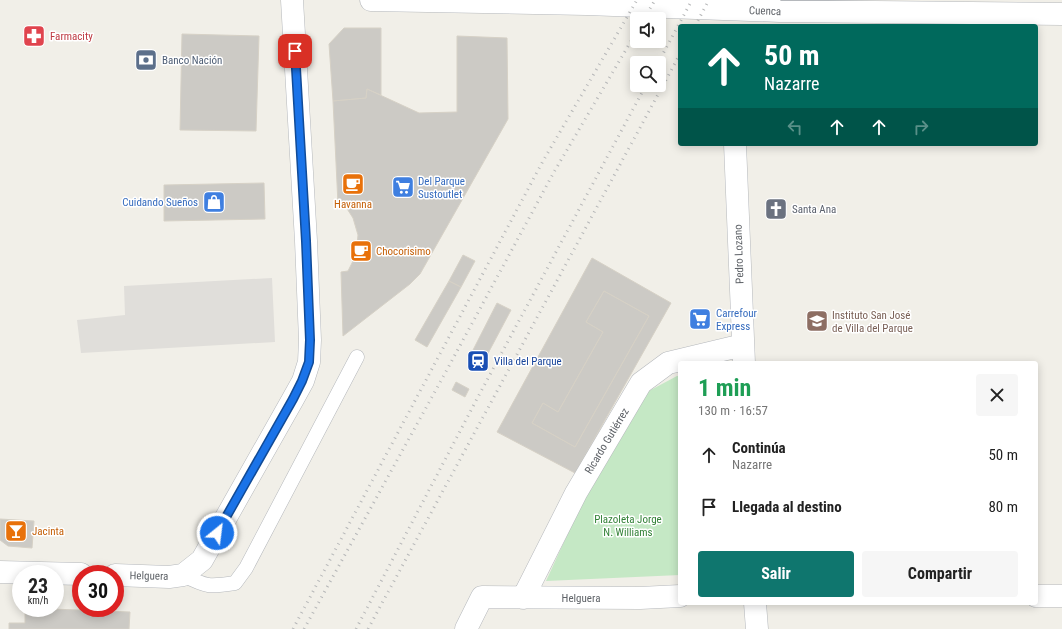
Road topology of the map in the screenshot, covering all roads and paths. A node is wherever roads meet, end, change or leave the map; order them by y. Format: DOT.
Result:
graph roads {
  1 [pos="292,0"];
  2 [pos="371,0"];
  3 [pos="570,2"];
  4 [pos="780,12"];
  5 [pos="1062,14"];
  6 [pos="735,146"];
  7 [pos="743,354"];
  8 [pos="357,357"];
  9 [pos="685,361"];
  10 [pos="678,362"];
  11 [pos="0,572"];
  12 [pos="72,574"];
  13 [pos="124,575"];
  14 [pos="183,575"];
  15 [pos="678,596"];
  16 [pos="1038,596"];
  17 [pos="1062,596"];
  18 [pos="523,598"];
  19 [pos="756,605"];
  20 [pos="466,629"];
  21 [pos="757,629"];
  1 -- 14 [label="street, Helguera"];
  2 -- 3 [label="street, Cuenca"];
  3 -- 4 [label="street, Cuenca"];
  4 -- 5 [label="street, Cuenca"];
  6 -- 7 [label="street, Pedro Lozano"];
  7 -- 9 [label="street, Ricardo Gutiérrez"];
  8 -- 14 [label="lane"];
  10 -- 18 [label="street, Ricardo Gutiérrez"];
  11 -- 12 [label="street"];
  13 -- 14 [label="street, Helguera"];
  15 -- 18 [label="street, Helguera"];
  16 -- 17 [label="street"];
  18 -- 20 [label="street, Helguera"];
  19 -- 21 [label="street"];
}
